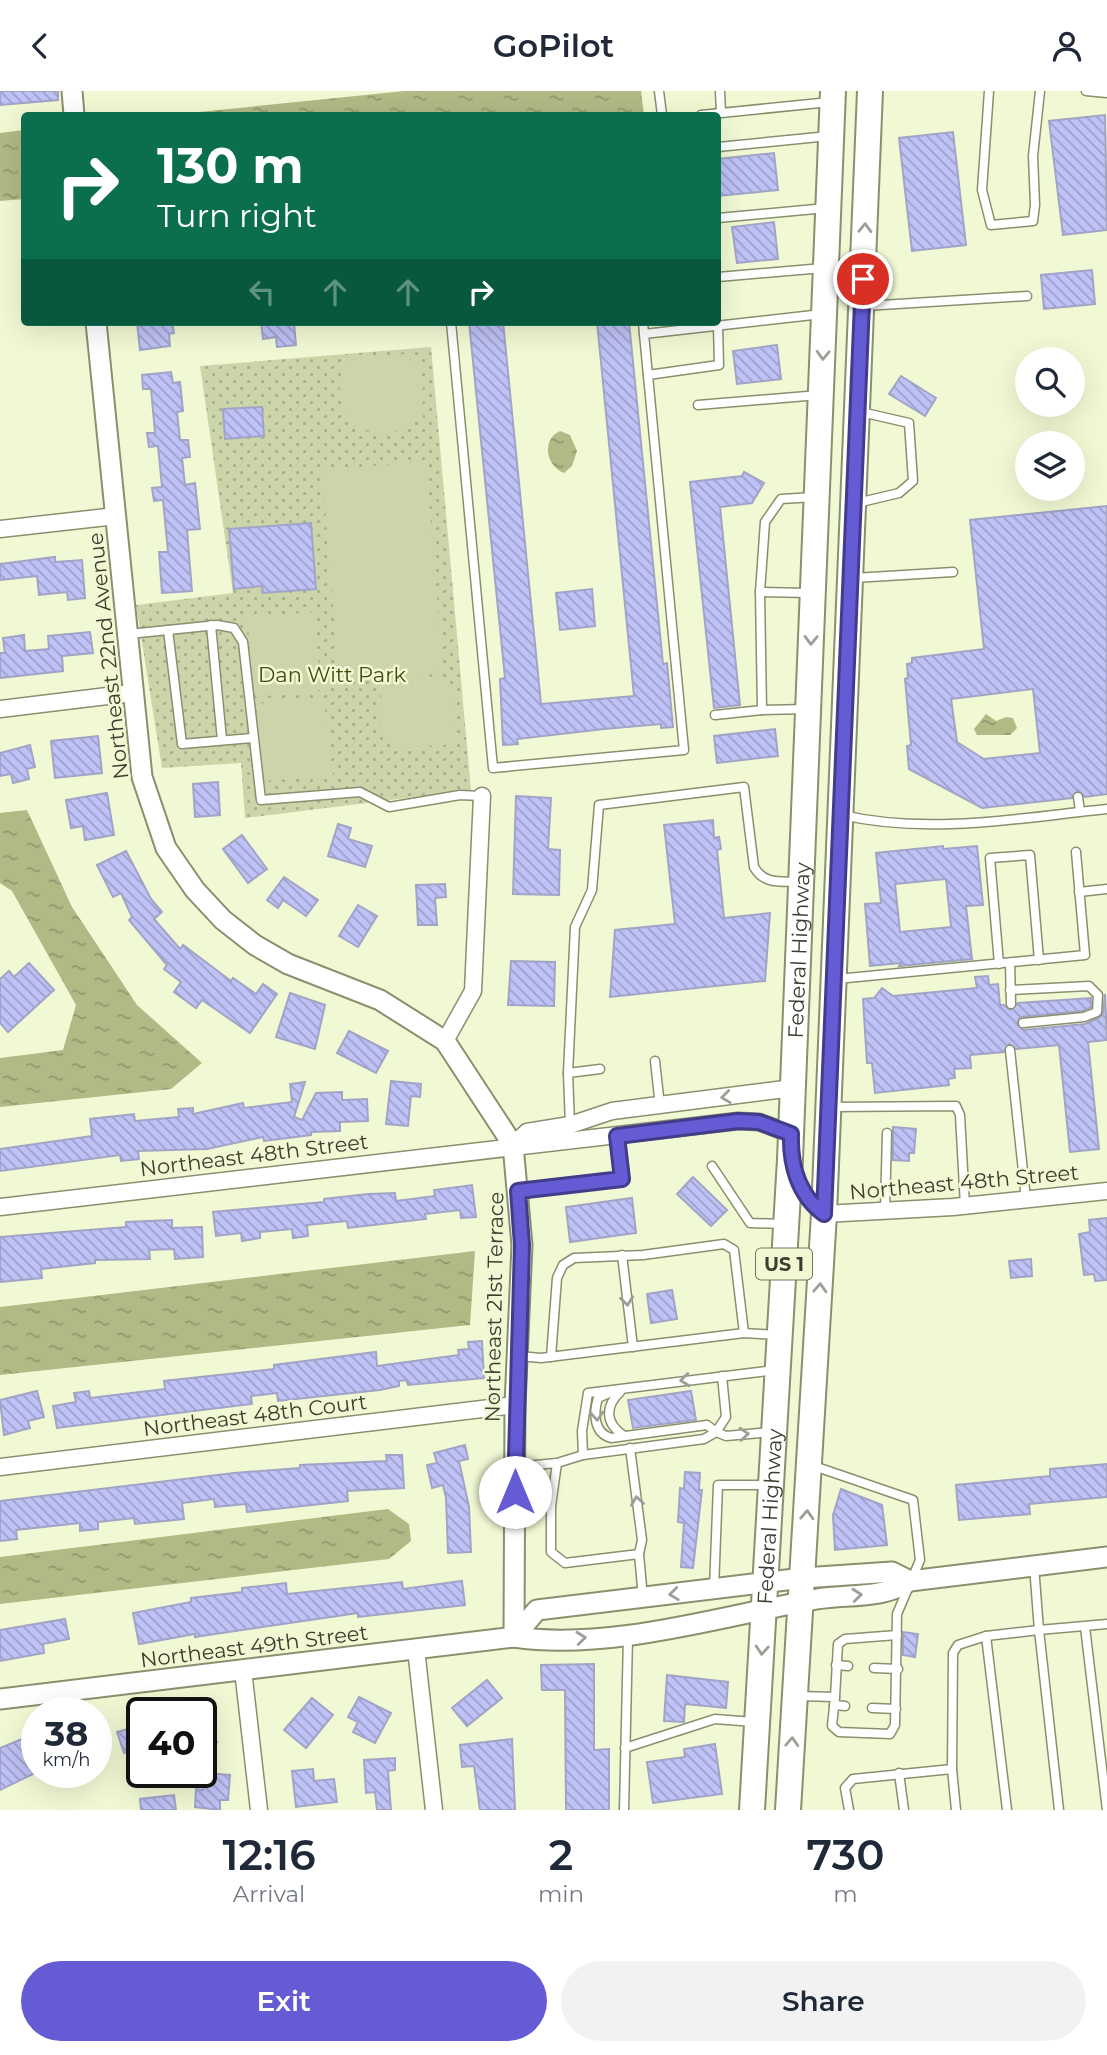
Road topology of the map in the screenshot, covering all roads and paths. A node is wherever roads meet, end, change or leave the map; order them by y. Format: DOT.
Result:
graph roads {
  1 [pos="72,91"];
  2 [pos="659,91"];
  3 [pos="720,91"];
  4 [pos="870,91"];
  5 [pos="989,91"];
  6 [pos="1040,91"];
  7 [pos="1086,91"];
  8 [pos="1107,93"];
  9 [pos="833,96"];
  10 [pos="74,112"];
  11 [pos="662,112"];
  12 [pos="722,113"];
  13 [pos="832,136"];
  14 [pos="721,148"];
  15 [pos="829,207"];
  16 [pos="721,218"];
  17 [pos="827,268"];
  18 [pos="721,277"];
  19 [pos="1027,296"];
  20 [pos="862,306"];
  21 [pos="825,314"];
  22 [pos="96,326"];
  23 [pos="451,326"];
  24 [pos="643,326"];
  25 [pos="718,326"];
  26 [pos="721,326"];
  27 [pos="644,334"];
  28 [pos="648,375"];
  29 [pos="822,395"];
  30 [pos="698,405"];
  31 [pos="858,411"];
  32 [pos="818,497"];
  33 [pos="854,503"];
  34 [pos="116,516"];
  35 [pos="817,523"];
  36 [pos="0,529"];
  37 [pos="953,572"];
  38 [pos="851,579"];
  39 [pos="760,592"];
  40 [pos="812,593"];
  41 [pos="211,625"];
  42 [pos="169,630"];
  43 [pos="127,634"];
  44 [pos="847,674"];
  45 [pos="132,694"];
  46 [pos="0,709"];
  47 [pos="809,709"];
  48 [pos="762,710"];
  49 [pos="715,715"];
  50 [pos="252,738"];
  51 [pos="222,740"];
  52 [pos="482,796"];
  53 [pos="1078,797"];
  54 [pos="1107,809"];
  55 [pos="1080,811"];
  56 [pos="841,815"];
  57 [pos="1076,852"];
  58 [pos="802,882"];
  59 [pos="1107,889"];
  60 [pos="1079,892"];
  61 [pos="1039,960"];
  62 [pos="1010,963"];
  63 [pos="999,964"];
  64 [pos="834,979"];
  65 [pos="1010,990"];
  66 [pos="1010,1004"];
  67 [pos="1023,1023"];
  68 [pos="444,1041"];
  69 [pos="1010,1050"];
  70 [pos="655,1061"];
  71 [pos="600,1069"];
  72 [pos="568,1073"];
  73 [pos="793,1088"];
  74 [pos="660,1106"];
  75 [pos="829,1107"];
  76 [pos="570,1133"];
  77 [pos="887,1133"];
  78 [pos="791,1134"];
  79 [pos="617,1136"];
  80 [pos="513,1145"];
  81 [pos="790,1159"];
  82 [pos="712,1166"];
  83 [pos="518,1191"];
  84 [pos="1107,1191"];
  85 [pos="1026,1199"];
  86 [pos="965,1206"];
  87 [pos="0,1207"];
  88 [pos="885,1210"];
  89 [pos="824,1214"];
  90 [pos="786,1224"];
  91 [pos="622,1255"];
  92 [pos="744,1332"];
  93 [pos="780,1335"];
  94 [pos="633,1347"];
  95 [pos="517,1356"];
  96 [pos="551,1357"];
  97 [pos="778,1370"];
  98 [pos="722,1376"];
  99 [pos="659,1383"];
  100 [pos="620,1392"];
  101 [pos="515,1405"];
  102 [pos="775,1431"];
  103 [pos="716,1432"];
  104 [pos="623,1435"];
  105 [pos="630,1448"];
  106 [pos="583,1455"];
  107 [pos="557,1463"];
  108 [pos="810,1465"];
  109 [pos="0,1467"];
  110 [pos="515,1467"];
  111 [pos="771,1485"];
  112 [pos="639,1553"];
  113 [pos="1107,1557"];
  114 [pos="1034,1566"];
  115 [pos="803,1578"];
  116 [pos="766,1581"];
  117 [pos="910,1581"];
  118 [pos="714,1589"];
  119 [pos="643,1598"];
  120 [pos="802,1602"];
  121 [pos="765,1609"];
  122 [pos="1107,1624"];
  123 [pos="1085,1627"];
  124 [pos="1039,1630"];
  125 [pos="628,1634"];
  126 [pos="897,1635"];
  127 [pos="986,1636"];
  128 [pos="514,1637"];
  129 [pos="416,1649"];
  130 [pos="836,1665"];
  131 [pos="848,1666"];
  132 [pos="874,1668"];
  133 [pos="898,1669"];
  134 [pos="243,1670"];
  135 [pos="795,1696"];
  136 [pos="0,1699"];
  137 [pos="834,1701"];
  138 [pos="845,1706"];
  139 [pos="872,1708"];
  140 [pos="896,1709"];
  141 [pos="757,1722"];
  142 [pos="625,1748"];
  143 [pos="952,1769"];
  144 [pos="900,1773"];
  145 [pos="258,1810"];
  146 [pos="434,1810"];
  147 [pos="624,1810"];
  148 [pos="752,1810"];
  149 [pos="788,1810"];
  150 [pos="849,1810"];
  151 [pos="904,1810"];
  152 [pos="956,1810"];
  153 [pos="1007,1810"];
  154 [pos="1059,1810"];
  155 [pos="1107,1810"];
  1 -- 10 [label="street"];
  2 -- 11 [label="lane"];
  3 -- 12 [label="lane"];
  20 -- 4 [label="main road, Federal Highway / US 1, one-way"];
  5 -- 6 [label="lane"];
  7 -- 8 [label="lane"];
  9 -- 12 [label="lane"];
  9 -- 13 [label="main road, Federal Highway / US 1"];
  13 -- 14 [label="lane"];
  13 -- 15 [label="main road, Federal Highway / US 1"];
  15 -- 16 [label="lane"];
  15 -- 17 [label="main road, Federal Highway / US 1"];
  17 -- 18 [label="lane"];
  17 -- 21 [label="main road, Federal Highway / US 1"];
  19 -- 20 [label="lane"];
  20 -- 31 [label="main road, Federal Highway / US 1"];
  21 -- 26 [label="lane"];
  21 -- 29 [label="main road, Federal Highway / US 1, one-way"];
  22 -- 34 [label="street, Northeast 22nd Avenue"];
  23 -- 28 [label="lane"];
  24 -- 27 [label="lane"];
  25 -- 27 [label="lane"];
  25 -- 28 [label="lane"];
  27 -- 28 [label="lane"];
  29 -- 30 [label="lane"];
  29 -- 32 [label="main road, Federal Highway / US 1"];
  31 -- 33 [label="main road, Federal Highway / US 1"];
  31 -- 33 [label="lane"];
  32 -- 35 [label="main road, Federal Highway / US 1"];
  32 -- 39 [label="lane"];
  33 -- 38 [label="main road, Federal Highway / US 1"];
  34 -- 36 [label="street"];
  34 -- 43 [label="street, Northeast 22nd Avenue"];
  35 -- 38 [label="main road"];
  35 -- 40 [label="main road, Federal Highway / US 1"];
  37 -- 38 [label="lane"];
  38 -- 44 [label="main road, Federal Highway / US 1"];
  39 -- 40 [label="lane"];
  39 -- 48 [label="lane"];
  40 -- 44 [label="main road"];
  40 -- 47 [label="main road, Federal Highway / US 1, one-way"];
  41 -- 42 [label="lane"];
  41 -- 50 [label="lane"];
  41 -- 51 [label="lane"];
  42 -- 43 [label="lane"];
  42 -- 51 [label="lane"];
  43 -- 45 [label="street, Northeast 22nd Avenue"];
  44 -- 56 [label="main road, Federal Highway / US 1"];
  45 -- 46 [label="street"];
  45 -- 68 [label="street, Northeast 22nd Avenue"];
  47 -- 48 [label="lane"];
  47 -- 58 [label="main road, Federal Highway / US 1"];
  48 -- 49 [label="lane"];
  50 -- 51 [label="lane"];
  50 -- 52 [label="lane"];
  52 -- 68 [label="street"];
  53 -- 55 [label="lane"];
  54 -- 55 [label="lane"];
  55 -- 56 [label="lane"];
  56 -- 64 [label="main road, Federal Highway / US 1"];
  57 -- 60 [label="lane"];
  58 -- 72 [label="lane"];
  58 -- 73 [label="main road, Federal Highway / US 1"];
  59 -- 60 [label="lane"];
  60 -- 61 [label="lane"];
  61 -- 62 [label="lane"];
  61 -- 63 [label="lane"];
  62 -- 63 [label="lane"];
  62 -- 65 [label="lane"];
  63 -- 64 [label="lane"];
  64 -- 75 [label="main road, Federal Highway / US 1"];
  65 -- 66 [label="lane"];
  65 -- 67 [label="lane"];
  68 -- 80 [label="street, Northeast 22nd Avenue"];
  69 -- 85 [label="lane"];
  70 -- 74 [label="lane"];
  71 -- 72 [label="lane"];
  72 -- 76 [label="lane"];
  73 -- 74 [label="street, Northeast 48th Street, one-way"];
  73 -- 78 [label="main road, Federal Highway / US 1"];
  74 -- 76 [label="street, Northeast 48th Street"];
  75 -- 86 [label="lane"];
  75 -- 89 [label="main road, Federal Highway / US 1"];
  76 -- 79 [label="street, Northeast 48th Street"];
  76 -- 80 [label="street, Northeast 48th Street"];
  77 -- 88 [label="lane"];
  78 -- 79 [label="street, Northeast 48th Street"];
  78 -- 81 [label="main road, Federal Highway / US 1"];
  79 -- 83 [label="lane"];
  80 -- 83 [label="street, Northeast 21st Terrace"];
  80 -- 87 [label="street, Northeast 48th Street"];
  81 -- 89 [label="main road"];
  81 -- 90 [label="main road, Federal Highway / US 1"];
  82 -- 90 [label="lane"];
  83 -- 95 [label="street, Northeast 21st Terrace"];
  84 -- 85 [label="street, Northeast 48th Street"];
  85 -- 86 [label="street, Northeast 48th Street"];
  86 -- 88 [label="street, Northeast 48th Street"];
  88 -- 89 [label="street, Northeast 48th Street"];
  108 -- 89 [label="main road, Federal Highway / US 1, one-way"];
  90 -- 93 [label="main road, Federal Highway / US 1"];
  91 -- 92 [label="lane"];
  91 -- 94 [label="lane, one-way"];
  91 -- 96 [label="lane"];
  92 -- 93 [label="lane"];
  92 -- 94 [label="lane"];
  93 -- 97 [label="main road, Federal Highway / US 1"];
  94 -- 96 [label="lane"];
  95 -- 96 [label="lane"];
  95 -- 101 [label="street, Northeast 21st Terrace"];
  97 -- 98 [label="lane"];
  97 -- 102 [label="main road, Federal Highway / US 1"];
  98 -- 99 [label="lane, one-way"];
  98 -- 103 [label="lane"];
  99 -- 100 [label="lane"];
  99 -- 106 [label="lane"];
  100 -- 104 [label="lane"];
  100 -- 104 [label="lane, one-way"];
  101 -- 109 [label="street, Northeast 48th Court"];
  101 -- 110 [label="street, Northeast 21st Terrace"];
  103 -- 102 [label="lane, one-way"];
  102 -- 111 [label="main road, Federal Highway / US 1"];
  103 -- 104 [label="lane"];
  103 -- 105 [label="lane"];
  105 -- 106 [label="lane"];
  112 -- 105 [label="lane, one-way"];
  106 -- 107 [label="lane"];
  107 -- 110 [label="lane"];
  107 -- 112 [label="lane"];
  115 -- 108 [label="main road, Federal Highway / US 1, one-way"];
  108 -- 117 [label="lane"];
  110 -- 128 [label="street, Northeast 21st Terrace"];
  111 -- 116 [label="main road, Federal Highway / US 1"];
  111 -- 118 [label="lane"];
  112 -- 119 [label="lane"];
  113 -- 114 [label="street, Northeast 49th Street"];
  114 -- 117 [label="street, Northeast 49th Street"];
  114 -- 124 [label="lane"];
  115 -- 116 [label="street, Northeast 49th Street"];
  115 -- 117 [label="street, Northeast 49th Street"];
  115 -- 120 [label="main road, Federal Highway / US 1"];
  116 -- 118 [label="street, Northeast 49th Street"];
  116 -- 121 [label="main road, Federal Highway / US 1"];
  120 -- 117 [label="street, Northeast 49th Street, one-way"];
  117 -- 126 [label="lane"];
  118 -- 119 [label="street, Northeast 49th Street, one-way"];
  119 -- 128 [label="street, Northeast 49th Street"];
  120 -- 121 [label="street, Northeast 49th Street"];
  120 -- 135 [label="main road, Federal Highway / US 1"];
  121 -- 125 [label="street, Northeast 49th Street"];
  121 -- 141 [label="main road, Federal Highway / US 1, one-way"];
  122 -- 123 [label="lane"];
  123 -- 124 [label="lane"];
  123 -- 155 [label="lane"];
  124 -- 127 [label="lane"];
  124 -- 154 [label="lane"];
  128 -- 125 [label="street, Northeast 49th Street, one-way"];
  125 -- 142 [label="lane"];
  126 -- 130 [label="lane"];
  126 -- 133 [label="lane"];
  127 -- 143 [label="lane"];
  127 -- 153 [label="lane"];
  128 -- 129 [label="street, Northeast 49th Street"];
  129 -- 134 [label="street, Northeast 49th Street"];
  129 -- 146 [label="street"];
  130 -- 131 [label="lane"];
  130 -- 137 [label="lane"];
  132 -- 133 [label="lane"];
  133 -- 140 [label="lane"];
  134 -- 136 [label="street, Northeast 49th Street"];
  134 -- 145 [label="street"];
  135 -- 137 [label="lane"];
  149 -- 135 [label="main road, Federal Highway / US 1, one-way"];
  137 -- 138 [label="lane"];
  137 -- 140 [label="lane"];
  139 -- 140 [label="lane"];
  141 -- 142 [label="lane"];
  141 -- 148 [label="main road, Federal Highway / US 1"];
  142 -- 147 [label="lane"];
  143 -- 144 [label="lane"];
  143 -- 152 [label="lane"];
  144 -- 150 [label="lane"];
  144 -- 151 [label="lane"];
}
